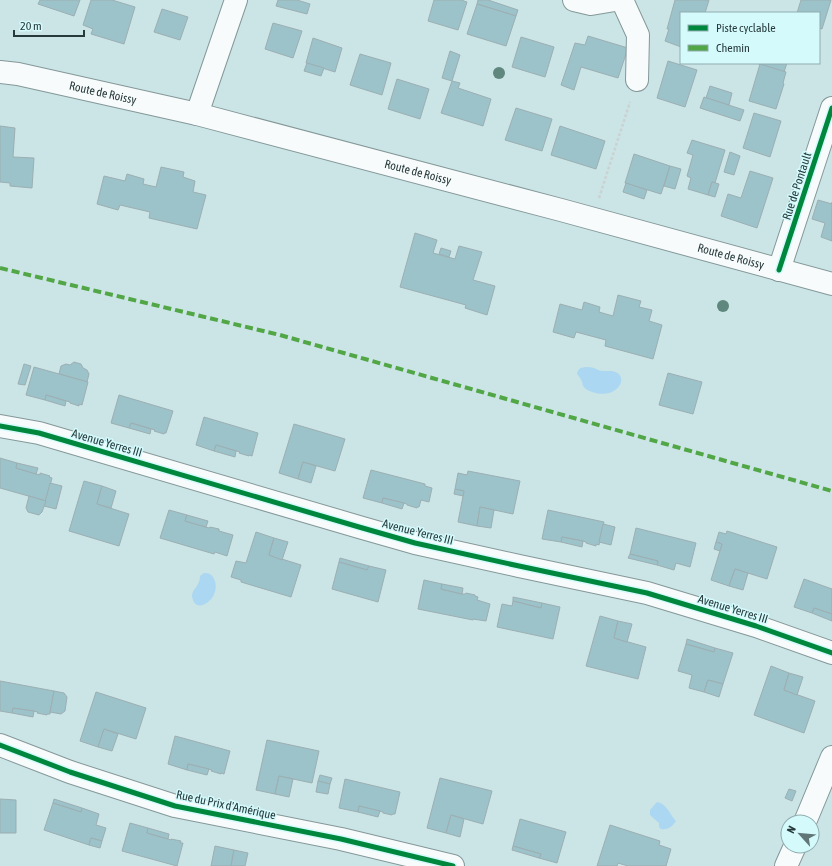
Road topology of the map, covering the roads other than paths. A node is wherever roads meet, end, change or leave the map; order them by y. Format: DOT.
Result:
graph roads {
  1 [pos="236,0"];
  2 [pos="574,0"];
  3 [pos="615,0"];
  4 [pos="622,0"];
  5 [pos="0,72"];
  6 [pos="637,80"];
  7 [pos="832,108"];
  8 [pos="197,114"];
  9 [pos="779,270"];
  10 [pos="832,284"];
  11 [pos="0,426"];
  12 [pos="832,653"];
  13 [pos="0,745"];
  14 [pos="832,757"];
  15 [pos="808,814"];
  16 [pos="791,854"];
  17 [pos="453,866"];
  18 [pos="786,866"];
  1 -- 8 [label="street"];
  2 -- 3 [label="street"];
  4 -- 6 [label="street"];
  5 -- 8 [label="street, Route de Roissy"];
  7 -- 9 [label="street, Rue de Pontault"];
  8 -- 9 [label="street, Route de Roissy"];
  9 -- 10 [label="street, Route de Roissy"];
  11 -- 12 [label="street, Avenue Yerres III"];
  13 -- 17 [label="street, Rue du Prix d'Amérique"];
  14 -- 15 [label="street"];
  16 -- 18 [label="street"];
}
